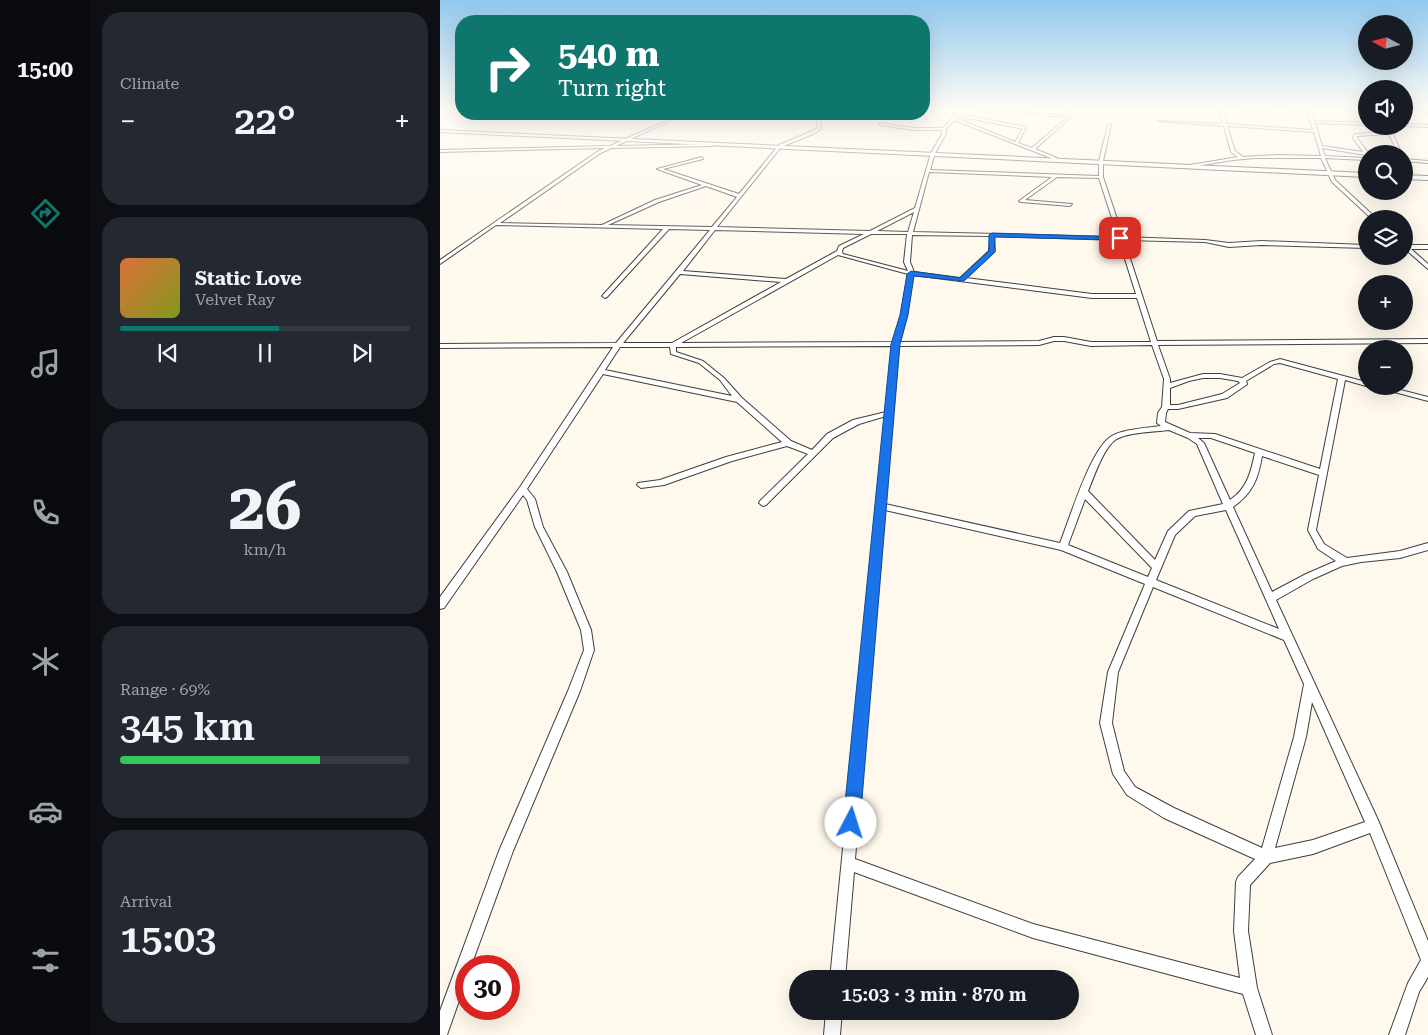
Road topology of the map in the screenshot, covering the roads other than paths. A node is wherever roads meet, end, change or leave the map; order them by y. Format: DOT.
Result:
graph roads {
  1 [pos="592,158"];
  2 [pos="701,158"];
  3 [pos="770,158"];
  4 [pos="931,158"];
  5 [pos="1042,158"];
  6 [pos="1237,158"];
  7 [pos="1323,158"];
  8 [pos="1056,159"];
  9 [pos="1101,161"];
  10 [pos="1413,161"];
  11 [pos="1428,162"];
  12 [pos="1191,166"];
  13 [pos="927,171"];
  14 [pos="1329,173"];
  15 [pos="1358,175"];
  16 [pos="1055,176"];
  17 [pos="1101,177"];
  18 [pos="1413,177"];
  19 [pos="1428,178"];
  20 [pos="707,185"];
  21 [pos="740,196"];
  22 [pos="1070,205"];
  23 [pos="917,209"];
  24 [pos="1365,210"];
  25 [pos="496,224"];
  26 [pos="602,226"];
  27 [pos="668,228"];
  28 [pos="714,228"];
  29 [pos="871,232"];
  30 [pos="910,233"];
  31 [pos="992,235"];
  32 [pos="1120,238"];
  33 [pos="1358,246"];
  34 [pos="1413,246"];
  35 [pos="1428,247"];
  36 [pos="839,252"];
  37 [pos="1413,254"];
  38 [pos="440,262"];
  39 [pos="1428,267"];
  40 [pos="679,272"];
  41 [pos="911,274"];
  42 [pos="962,280"];
  43 [pos="788,281"];
  44 [pos="605,296"];
  45 [pos="1138,296"];
  46 [pos="1428,341"];
  47 [pos="1154,342"];
  48 [pos="896,344"];
  49 [pos="618,345"];
  50 [pos="673,345"];
  51 [pos="440,346"];
  52 [pos="600,371"];
  53 [pos="1342,378"];
  54 [pos="1242,380"];
  55 [pos="1358,382"];
  56 [pos="1168,386"];
  57 [pos="1412,395"];
  58 [pos="1428,399"];
  59 [pos="739,400"];
  60 [pos="1166,407"];
  61 [pos="889,413"];
  62 [pos="1168,428"];
  63 [pos="1192,436"];
  64 [pos="788,443"];
  65 [pos="1259,452"];
  66 [pos="813,453"];
  67 [pos="1322,473"];
  68 [pos="641,485"];
  69 [pos="523,489"];
  70 [pos="1085,493"];
  71 [pos="763,503"];
  72 [pos="880,506"];
  73 [pos="1228,506"];
  74 [pos="1428,546"];
  75 [pos="1063,547"];
  76 [pos="1347,562"];
  77 [pos="1157,568"];
  78 [pos="1151,581"];
  79 [pos="1270,598"];
  80 [pos="440,605"];
  81 [pos="1288,637"];
  82 [pos="1309,684"];
  83 [pos="1373,825"];
  84 [pos="1266,857"];
  85 [pos="847,863"];
  86 [pos="1428,959"];
  87 [pos="1428,963"];
  88 [pos="838,970"];
  89 [pos="1248,988"];
  90 [pos="833,1020"];
  91 [pos="440,1032"];
  92 [pos="832,1035"];
  93 [pos="1264,1035"];
  94 [pos="1397,1035"];
  1 -- 25 [label="street"];
  2 -- 20 [label="street"];
  3 -- 21 [label="street"];
  4 -- 13 [label="street"];
  5 -- 8 [label="street"];
  6 -- 12 [label="street"];
  7 -- 14 [label="street"];
  8 -- 9 [label="street"];
  9 -- 12 [label="street"];
  9 -- 17 [label="street"];
  10 -- 11 [label="street"];
  12 -- 14 [label="street"];
  13 -- 16 [label="street"];
  13 -- 23 [label="street"];
  14 -- 15 [label="street"];
  14 -- 24 [label="street"];
  16 -- 17 [label="street"];
  16 -- 22 [label="street"];
  17 -- 32 [label="street"];
  18 -- 19 [label="street"];
  20 -- 21 [label="street"];
  20 -- 26 [label="street"];
  21 -- 28 [label="street"];
  23 -- 29 [label="street"];
  23 -- 30 [label="street"];
  25 -- 26 [label="street"];
  25 -- 38 [label="street"];
  26 -- 27 [label="street"];
  27 -- 28 [label="street"];
  27 -- 44 [label="street"];
  28 -- 29 [label="street"];
  28 -- 40 [label="street"];
  29 -- 30 [label="street"];
  29 -- 36 [label="street"];
  30 -- 31 [label="street"];
  30 -- 41 [label="street"];
  31 -- 32 [label="street"];
  31 -- 42 [label="street"];
  32 -- 33 [label="street"];
  32 -- 45 [label="street"];
  34 -- 35 [label="street"];
  36 -- 41 [label="street"];
  36 -- 43 [label="street"];
  37 -- 39 [label="street"];
  40 -- 43 [label="street"];
  40 -- 49 [label="street"];
  41 -- 42 [label="street"];
  41 -- 48 [label="street"];
  42 -- 45 [label="street"];
  43 -- 50 [label="street"];
  45 -- 47 [label="street"];
  46 -- 47 [label="street"];
  47 -- 48 [label="street"];
  47 -- 56 [label="street"];
  48 -- 50 [label="street"];
  48 -- 61 [label="street"];
  49 -- 50 [label="street"];
  49 -- 51 [label="street"];
  49 -- 52 [label="street"];
  50 -- 59 [label="street"];
  52 -- 59 [label="street"];
  52 -- 69 [label="street"];
  53 -- 54 [label="street"];
  53 -- 55 [label="street"];
  53 -- 67 [label="street"];
  54 -- 56 [label="street"];
  54 -- 60 [label="street"];
  56 -- 60 [label="street"];
  57 -- 58 [label="street"];
  59 -- 64 [label="street"];
  60 -- 62 [label="street"];
  61 -- 66 [label="street"];
  61 -- 72 [label="street"];
  62 -- 63 [label="street"];
  62 -- 70 [label="street"];
  63 -- 65 [label="street"];
  63 -- 73 [label="street"];
  64 -- 66 [label="street"];
  64 -- 68 [label="street"];
  65 -- 67 [label="street"];
  65 -- 73 [label="street"];
  66 -- 71 [label="street"];
  67 -- 76 [label="street"];
  69 -- 80 [label="street"];
  69 -- 91 [label="street"];
  70 -- 75 [label="street"];
  70 -- 77 [label="street"];
  72 -- 75 [label="street"];
  72 -- 85 [label="street"];
  73 -- 77 [label="street"];
  73 -- 79 [label="street"];
  74 -- 76 [label="street"];
  75 -- 78 [label="street"];
  76 -- 79 [label="street"];
  77 -- 78 [label="street"];
  78 -- 81 [label="street"];
  78 -- 84 [label="street"];
  79 -- 81 [label="street"];
  81 -- 82 [label="street"];
  82 -- 83 [label="street"];
  82 -- 84 [label="street"];
  83 -- 84 [label="street"];
  83 -- 86 [label="street"];
  84 -- 89 [label="street"];
  85 -- 88 [label="street"];
  85 -- 89 [label="street"];
  87 -- 94 [label="street"];
  89 -- 93 [label="street"];
  90 -- 92 [label="street"];
}
